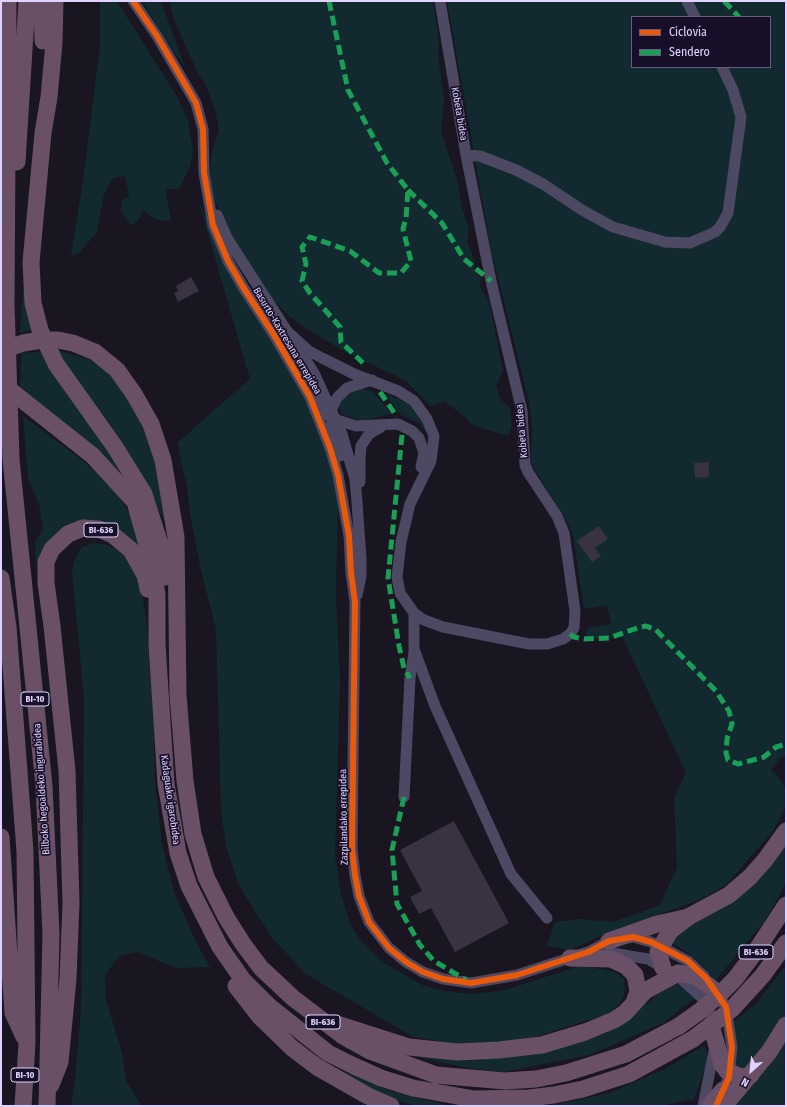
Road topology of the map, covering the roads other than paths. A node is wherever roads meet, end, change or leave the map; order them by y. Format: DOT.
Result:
graph roads {
  1 [pos="8,1"];
  2 [pos="27,1"];
  3 [pos="42,1"];
  4 [pos="55,1"];
  5 [pos="133,1"];
  6 [pos="440,1"];
  7 [pos="687,1"];
  8 [pos="694,16"];
  9 [pos="722,68"];
  10 [pos="43,133"];
  11 [pos="466,155"];
  12 [pos="205,190"];
  13 [pos="8,241"];
  14 [pos="288,332"];
  15 [pos="274,335"];
  16 [pos="1,351"];
  17 [pos="372,380"];
  18 [pos="1,383"];
  19 [pos="333,415"];
  20 [pos="384,426"];
  21 [pos="340,486"];
  22 [pos="416,489"];
  23 [pos="359,523"];
  24 [pos="1,578"];
  25 [pos="355,602"];
  26 [pos="414,613"];
  27 [pos="157,644"];
  28 [pos="414,649"];
  29 [pos="178,688"];
  30 [pos="404,796"];
  31 [pos="786,831"];
  32 [pos="1,838"];
  33 [pos="786,905"];
  34 [pos="202,913"];
  35 [pos="690,916"];
  36 [pos="547,918"];
  37 [pos="609,941"];
  38 [pos="786,943"];
  39 [pos="661,946"];
  40 [pos="588,952"];
  41 [pos="570,958"];
  42 [pos="669,971"];
  43 [pos="717,991"];
  44 [pos="634,1003"];
  45 [pos="318,1019"];
  46 [pos="786,1024"];
  47 [pos="713,1032"];
  48 [pos="26,1043"];
  49 [pos="730,1073"];
  50 [pos="751,1074"];
  51 [pos="724,1098"];
  52 [pos="47,1100"];
  53 [pos="23,1106"];
  54 [pos="391,1106"];
  55 [pos="703,1106"];
  56 [pos="709,1106"];
  57 [pos="716,1106"];
  1 -- 13 [label="highway, BI-10"];
  2 -- 13 [label="highway"];
  3 -- 10 [label="highway"];
  4 -- 10 [label="highway"];
  5 -- 12 [label="street"];
  6 -- 11 [label="street, Kobeta bidea"];
  7 -- 8 [label="street"];
  9 -- 11 [label="street"];
  10 -- 29 [label="highway"];
  11 -- 26 [label="street, Kobeta bidea"];
  12 -- 14 [label="street, Basurto-Kaxtresana errepidea"];
  12 -- 15 [label="street, Basurto-Kaxtresana errepidea"];
  13 -- 52 [label="highway, Bilboko hegoaldeko ingurabidea / BI-10"];
  14 -- 17 [label="street"];
  14 -- 19 [label="street, Basurto-Kaxtresana errepidea"];
  15 -- 19 [label="street"];
  15 -- 21 [label="street, Basurto-Kaxtresana errepidea"];
  16 -- 29 [label="highway, bridge"];
  17 -- 19 [label="street"];
  17 -- 22 [label="street"];
  18 -- 27 [label="highway, bridge"];
  19 -- 20 [label="street"];
  19 -- 21 [label="street"];
  19 -- 23 [label="street, Basurto-Kaxtresana errepidea"];
  20 -- 22 [label="street"];
  20 -- 23 [label="street"];
  21 -- 25 [label="street, Basurto-Kaxtresana errepidea"];
  22 -- 26 [label="street, Kobeta bidea"];
  23 -- 25 [label="street, Basurto-Kaxtresana errepidea"];
  24 -- 48 [label="highway, Bilboko hegoaldeko ingurabidea / BI-10"];
  25 -- 41 [label="street, Zazpilandako errepidea"];
  26 -- 28 [label="street"];
  27 -- 34 [label="highway, Kadaguako igarobidea / BI-636"];
  27 -- 52 [label="highway, BI-636"];
  28 -- 30 [label="street"];
  28 -- 36 [label="street"];
  29 -- 45 [label="highway, Kadaguako igarobidea / BI-636"];
  31 -- 35 [label="highway"];
  32 -- 48 [label="highway"];
  33 -- 43 [label="highway, Kadaguako igarobidea / BI-636"];
  34 -- 38 [label="highway, Kadaguako igarobidea / BI-636, bridge"];
  34 -- 54 [label="highway"];
  35 -- 37 [label="highway"];
  35 -- 39 [label="highway"];
  37 -- 39 [label="street, Zazpilandako errepidea"];
  37 -- 40 [label="street, Zazpilandako errepidea"];
  39 -- 42 [label="highway"];
  39 -- 43 [label="street, Zazpilandako errepidea"];
  40 -- 41 [label="street, Zazpilandako errepidea"];
  40 -- 42 [label="street, Zazpilandako errepidea"];
  41 -- 44 [label="highway"];
  42 -- 43 [label="highway"];
  42 -- 44 [label="highway"];
  42 -- 47 [label="street, Zazpilandako errepidea"];
  43 -- 45 [label="highway, Kadaguako igarobidea / BI-636, bridge"];
  43 -- 49 [label="street, Zazpilandako errepidea"];
  44 -- 45 [label="highway"];
  46 -- 50 [label="highway"];
  47 -- 49 [label="highway"];
  47 -- 55 [label="street, Zazpilandako errepidea"];
  48 -- 53 [label="highway, Bilboko hegoaldeko ingurabidea / BI-10"];
  49 -- 50 [label="highway"];
  49 -- 51 [label="street, Zazpilandako errepidea"];
  50 -- 51 [label="highway"];
  51 -- 56 [label="highway"];
  51 -- 57 [label="street, Zazpilandako errepidea"];
}
